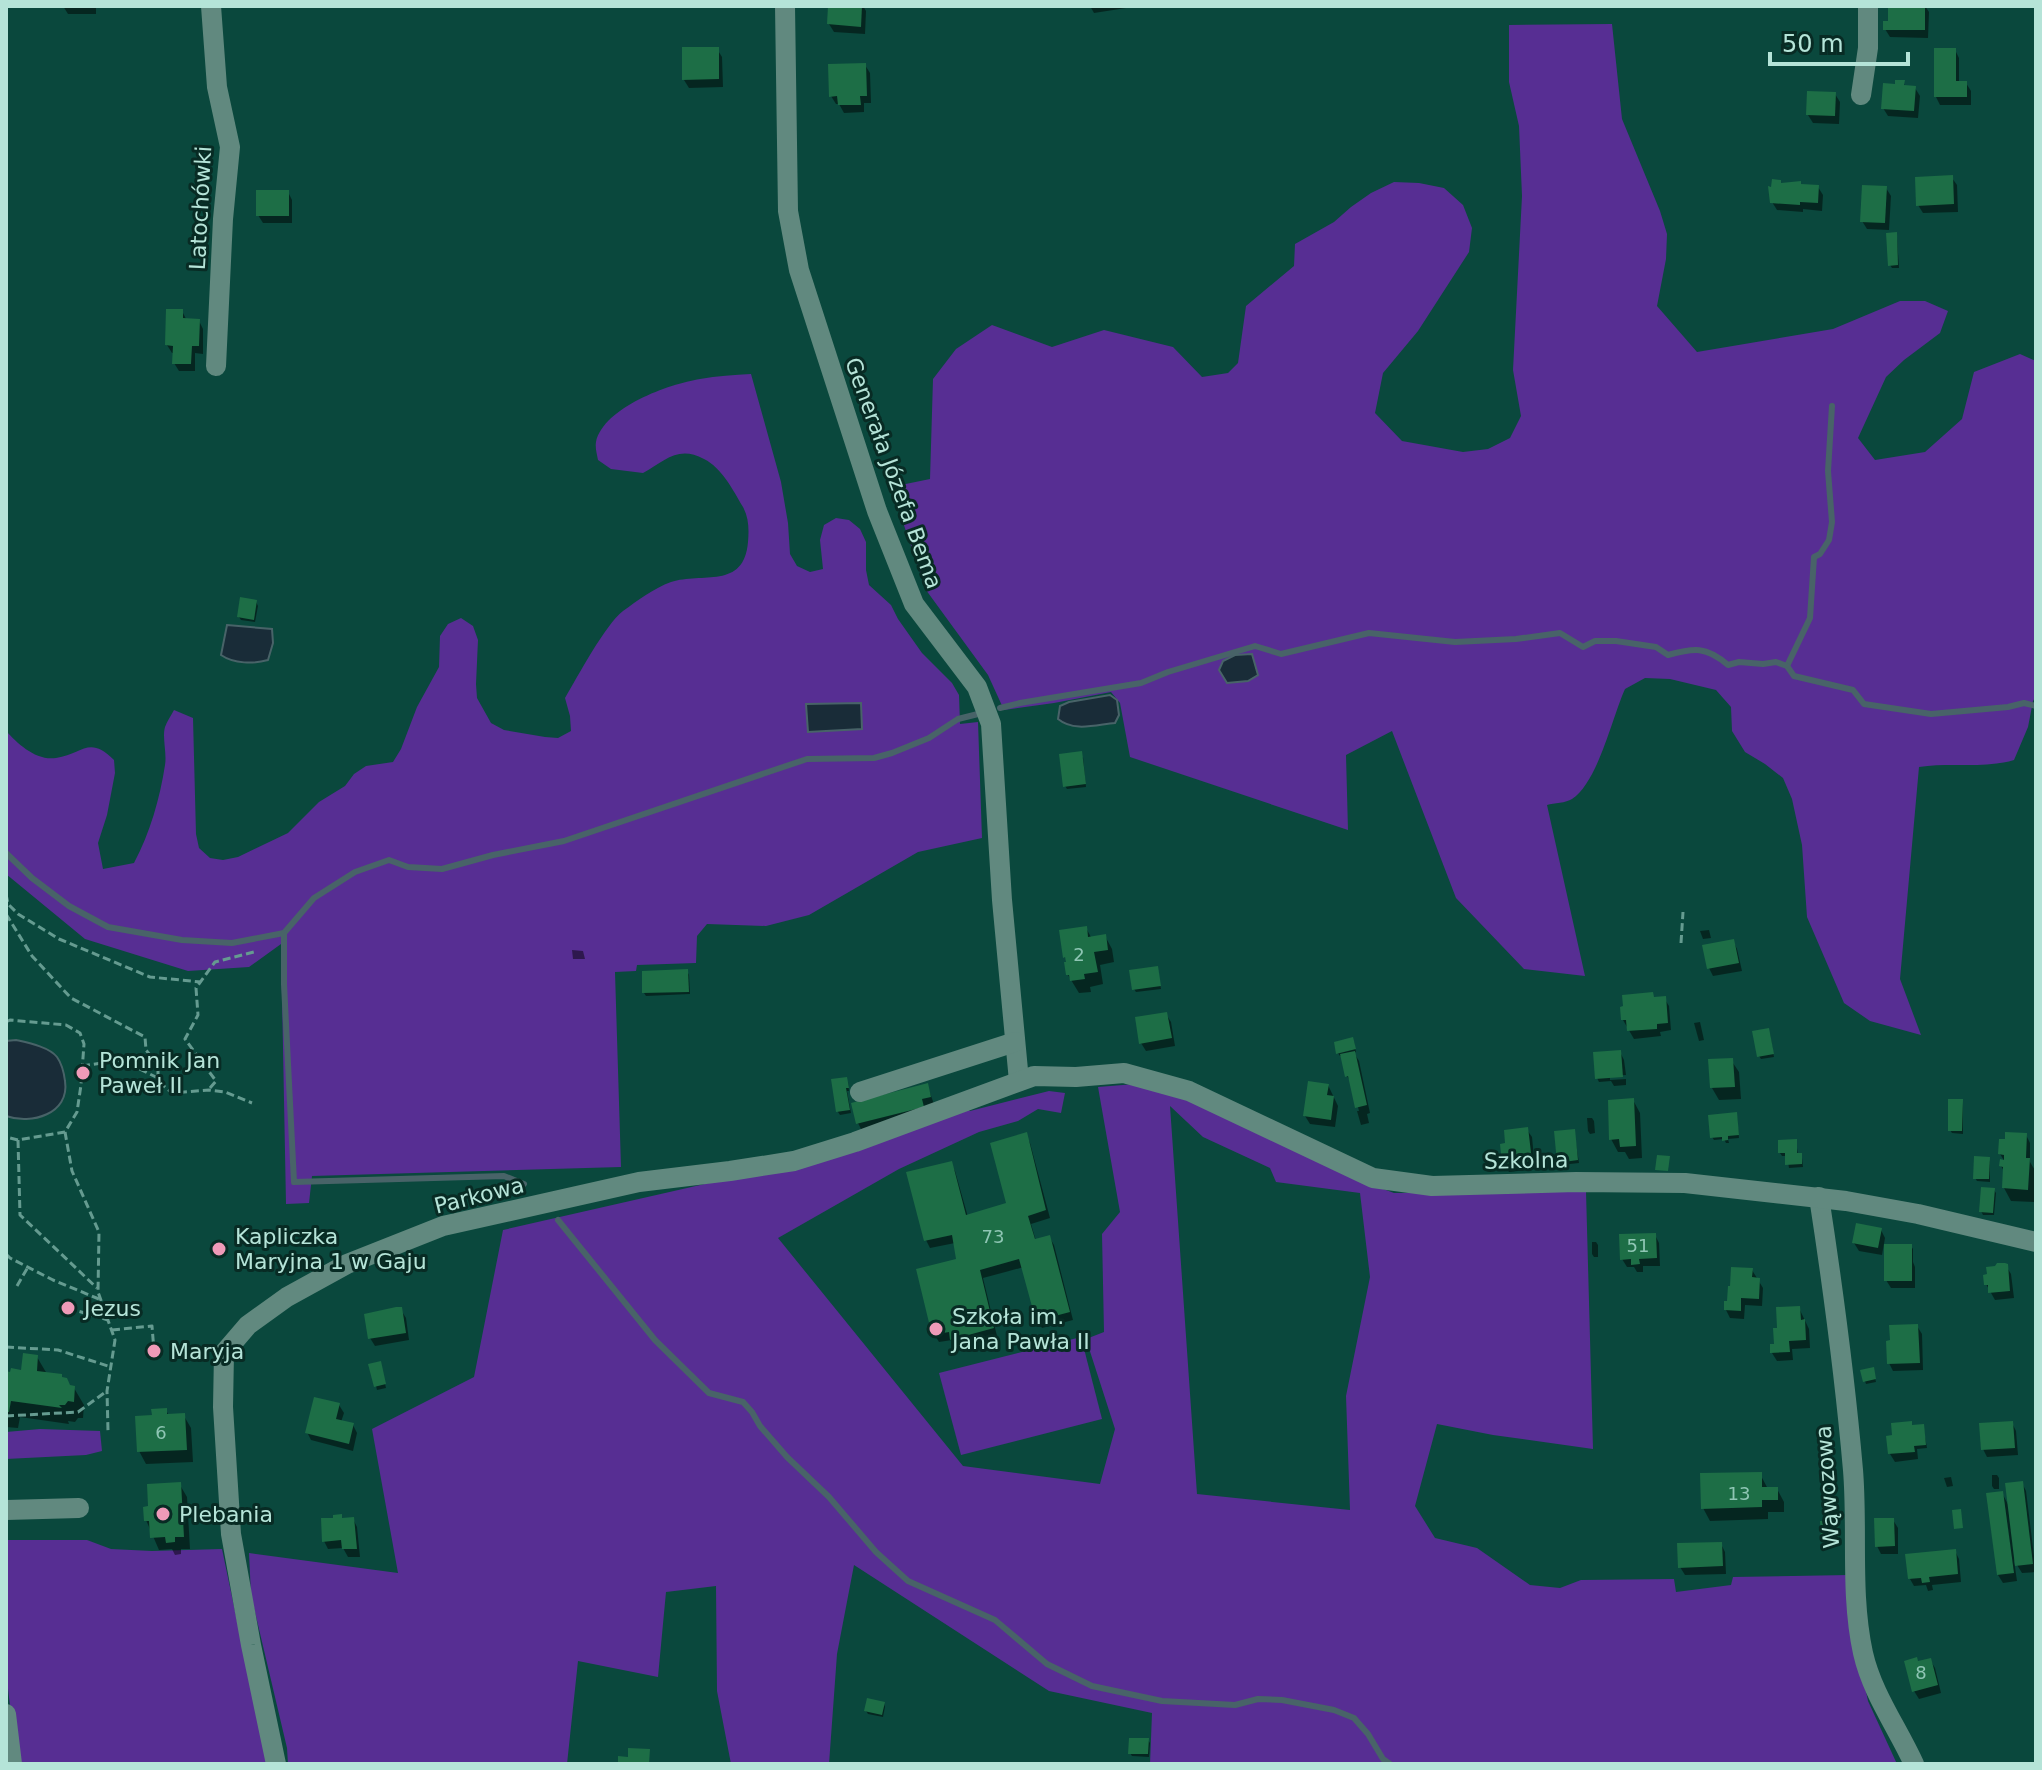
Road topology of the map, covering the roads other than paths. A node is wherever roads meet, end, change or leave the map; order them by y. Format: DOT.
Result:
graph roads {
  1 [pos="211,6"];
  2 [pos="785,6"];
  3 [pos="1868,6"];
  4 [pos="1861,95"];
  5 [pos="216,366"];
  6 [pos="1015,1042"];
  7 [pos="1026,1078"];
  8 [pos="860,1092"];
  9 [pos="1819,1197"];
  10 [pos="2036,1242"];
  11 [pos="79,1508"];
  12 [pos="6,1510"];
  13 [pos="6,1714"];
  14 [pos="12,1764"];
  15 [pos="276,1764"];
  16 [pos="1914,1764"];
  1 -- 5 [label="street, Latochówki"];
  2 -- 6 [label="street, Generała Józefa Bema"];
  3 -- 4 [label="street"];
  6 -- 7 [label="street, Generała Józefa Bema"];
  6 -- 8 [label="street"];
  7 -- 9 [label="street, Szkolna"];
  7 -- 15 [label="street, Parkowa"];
  9 -- 10 [label="street, Szkolna"];
  9 -- 16 [label="street, Wąwozowa"];
  11 -- 12 [label="street"];
  13 -- 14 [label="street"];
}
